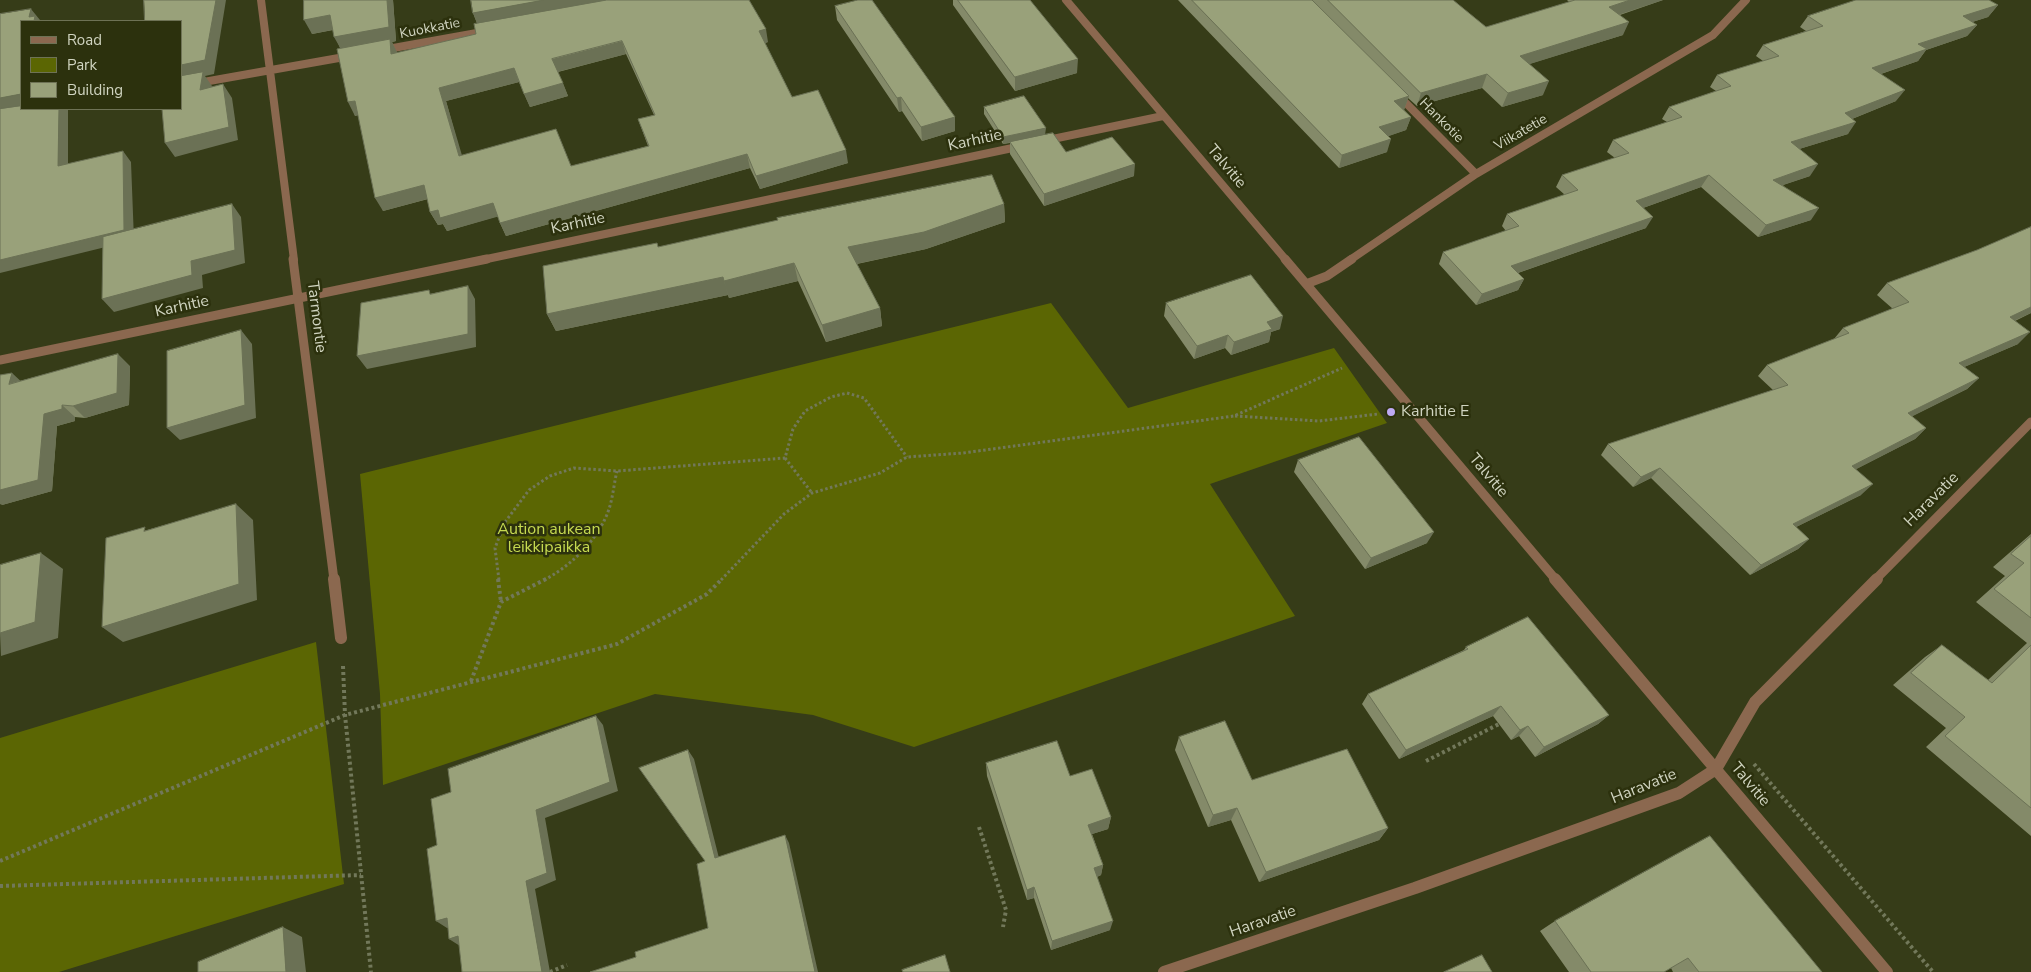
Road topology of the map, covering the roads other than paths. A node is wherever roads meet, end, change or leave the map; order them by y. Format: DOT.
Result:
graph roads {
  1 [pos="261,0"];
  2 [pos="1066,0"];
  3 [pos="1746,0"];
  4 [pos="500,28"];
  5 [pos="375,52"];
  6 [pos="356,55"];
  7 [pos="270,71"];
  8 [pos="182,86"];
  9 [pos="1393,90"];
  10 [pos="1162,116"];
  11 [pos="1036,143"];
  12 [pos="1027,145"];
  13 [pos="1476,174"];
  14 [pos="1306,284"];
  15 [pos="299,299"];
  16 [pos="0,360"];
  17 [pos="2031,422"];
  18 [pos="341,638"];
  19 [pos="1716,769"];
  20 [pos="1164,972"];
  21 [pos="1887,972"];
  1 -- 7 [label="street, Tarmontie"];
  2 -- 10 [label="street, Talvitie"];
  3 -- 13 [label="street, Viikatetie"];
  4 -- 5 [label="street, Kuokkatie"];
  6 -- 7 [label="street"];
  7 -- 8 [label="street"];
  7 -- 15 [label="street, Tarmontie"];
  9 -- 13 [label="street, Hankotie"];
  10 -- 11 [label="street"];
  10 -- 14 [label="street, Talvitie"];
  12 -- 15 [label="street, Karhitie"];
  13 -- 14 [label="street, Viikatetie"];
  14 -- 19 [label="street, Talvitie"];
  15 -- 16 [label="street, Karhitie"];
  15 -- 18 [label="street, Tarmontie"];
  17 -- 19 [label="street, Haravatie"];
  19 -- 20 [label="street, Haravatie"];
  19 -- 21 [label="street, Talvitie"];
}
